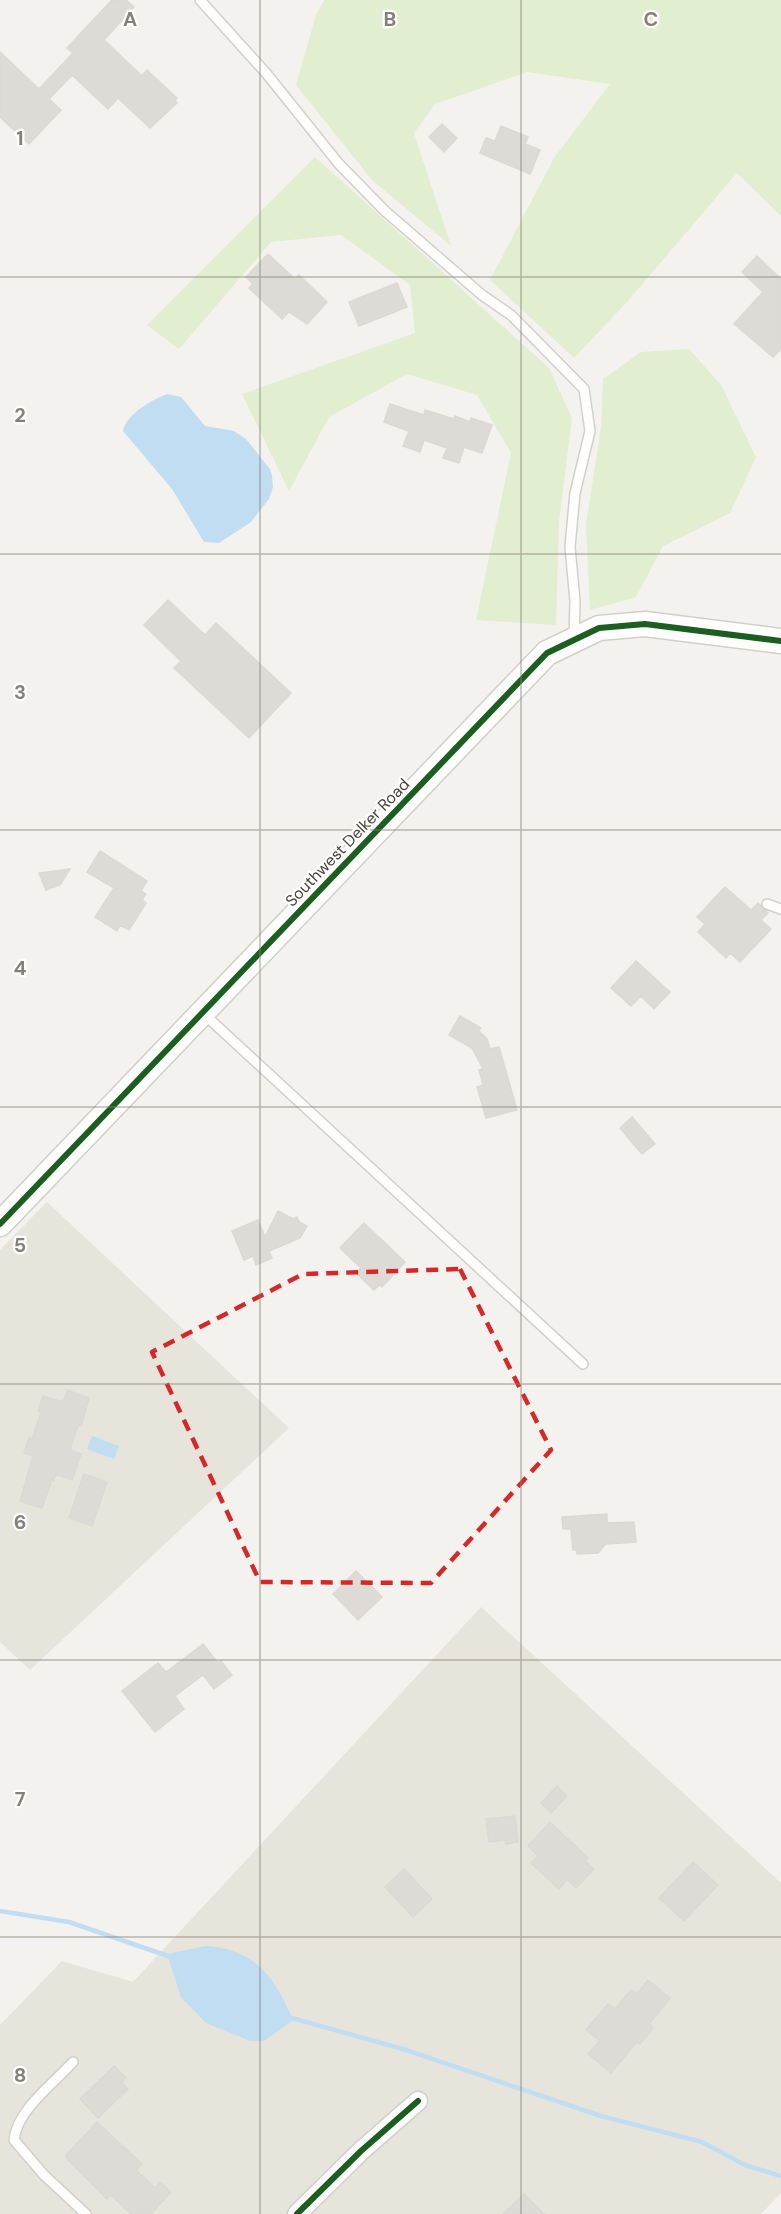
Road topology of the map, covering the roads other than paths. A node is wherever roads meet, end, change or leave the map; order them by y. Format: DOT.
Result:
graph roads {
  1 [pos="200,0"];
  2 [pos="574,640"];
  3 [pos="781,641"];
  4 [pos="767,904"];
  5 [pos="781,909"];
  6 [pos="202,1012"];
  7 [pos="0,1224"];
  8 [pos="582,1364"];
  9 [pos="73,2062"];
  10 [pos="418,2101"];
  11 [pos="86,2214"];
  12 [pos="297,2214"];
  1 -- 2 [label="lane"];
  2 -- 3 [label="street, Southwest Delker Road"];
  2 -- 6 [label="street, Southwest Delker Road"];
  4 -- 5 [label="lane"];
  6 -- 7 [label="street, Southwest Delker Road"];
  6 -- 8 [label="lane"];
  9 -- 11 [label="lane"];
  10 -- 12 [label="street"];
}
